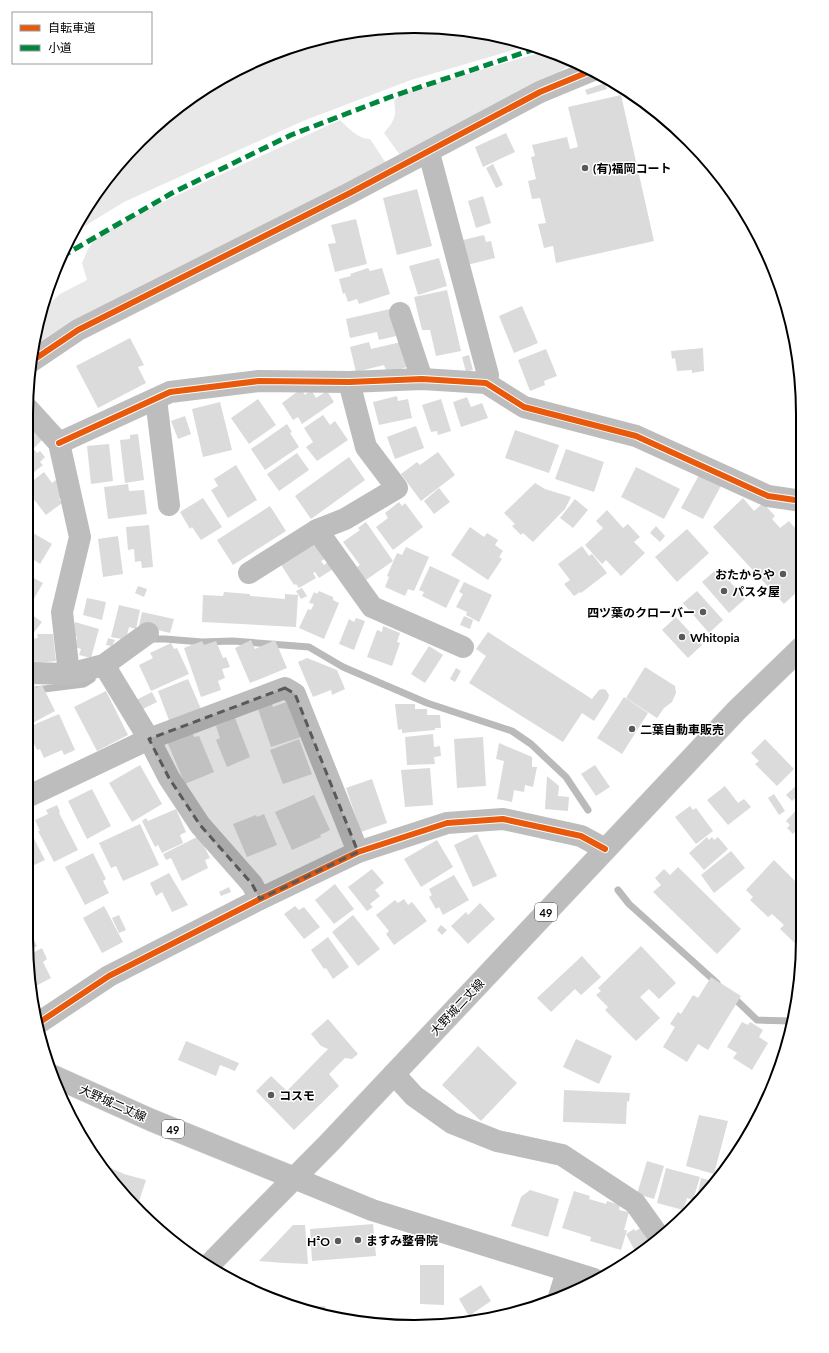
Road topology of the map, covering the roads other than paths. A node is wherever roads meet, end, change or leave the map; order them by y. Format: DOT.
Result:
graph roads {
  1 [pos="585,73"];
  2 [pos="428,153"];
  3 [pos="400,313"];
  4 [pos="37,358"];
  5 [pos="422,379"];
  6 [pos="349,382"];
  7 [pos="486,383"];
  8 [pos="156,399"];
  9 [pos="33,414"];
  10 [pos="59,443"];
  11 [pos="796,500"];
  12 [pos="169,505"];
  13 [pos="317,530"];
  14 [pos="249,573"];
  15 [pos="148,633"];
  16 [pos="463,646"];
  17 [pos="796,653"];
  18 [pos="104,665"];
  19 [pos="33,673"];
  20 [pos="69,674"];
  21 [pos="149,739"];
  22 [pos="33,794"];
  23 [pos="605,849"];
  24 [pos="358,852"];
  25 [pos="260,899"];
  26 [pos="42,1021"];
  27 [pos="394,1074"];
  28 [pos="60,1079"];
  29 [pos="294,1178"];
  30 [pos="656,1233"];
  31 [pos="212,1262"];
  32 [pos="567,1271"];
  33 [pos="589,1278"];
  34 [pos="561,1291"];
  1 -- 2 [label="street"];
  2 -- 4 [label="street"];
  2 -- 7 [label="street"];
  3 -- 5 [label="street"];
  5 -- 6 [label="street"];
  5 -- 7 [label="street"];
  6 -- 8 [label="street"];
  6 -- 13 [label="street"];
  7 -- 11 [label="street"];
  8 -- 10 [label="street"];
  8 -- 12 [label="street"];
  9 -- 10 [label="street"];
  10 -- 20 [label="street"];
  13 -- 14 [label="street"];
  13 -- 16 [label="street"];
  15 -- 18 [label="street"];
  17 -- 23 [label="street, 大野城二丈線 / 49"];
  18 -- 20 [label="street"];
  18 -- 21 [label="street"];
  19 -- 20 [label="street"];
  21 -- 22 [label="street"];
  21 -- 24 [label="street"];
  21 -- 25 [label="street"];
  23 -- 24 [label="street"];
  23 -- 27 [label="street, 大野城二丈線 / 49"];
  24 -- 25 [label="street"];
  25 -- 26 [label="street"];
  27 -- 29 [label="street, 大野城二丈線 / 49"];
  27 -- 30 [label="street"];
  28 -- 29 [label="street, 大野城二丈線 / 49"];
  29 -- 31 [label="street"];
  29 -- 32 [label="street"];
  32 -- 33 [label="street"];
  32 -- 34 [label="street"];
}
